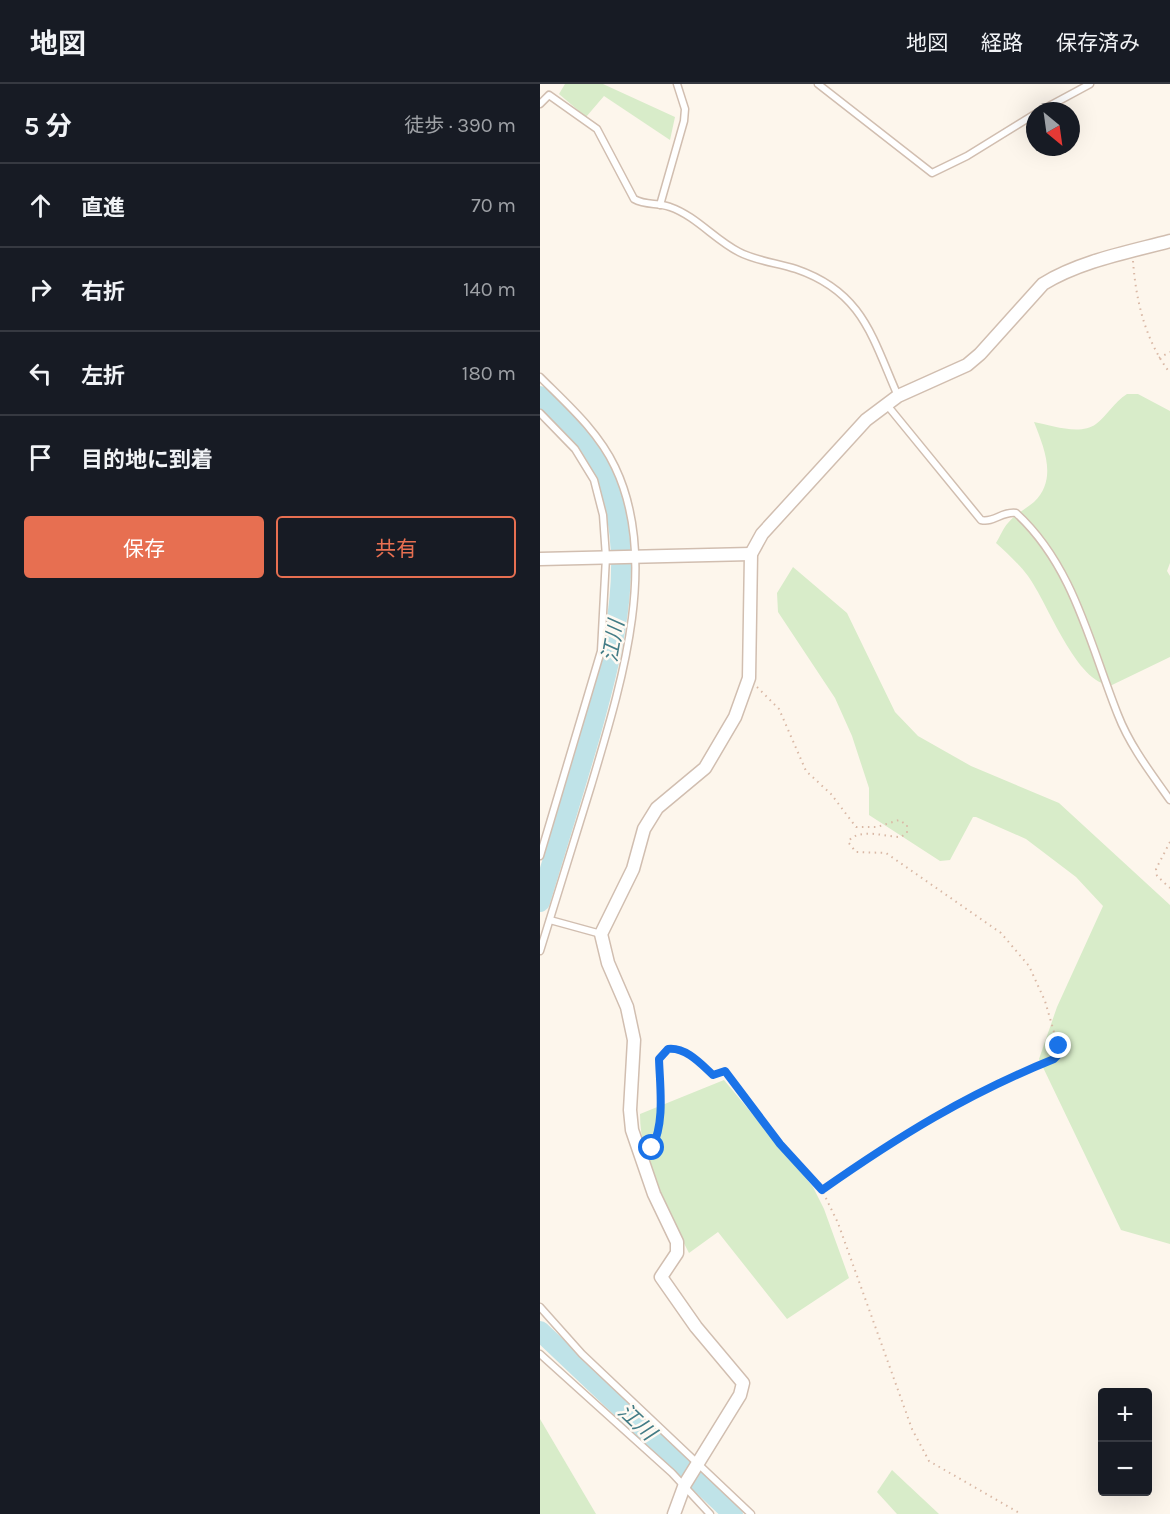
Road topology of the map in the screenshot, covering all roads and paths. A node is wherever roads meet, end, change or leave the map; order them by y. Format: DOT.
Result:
graph roads {
  1 [pos="677,84"];
  2 [pos="818,84"];
  3 [pos="1089,84"];
  4 [pos="1056,102"];
  5 [pos="540,104"];
  6 [pos="1026,120"];
  7 [pos="660,205"];
  8 [pos="1170,241"];
  9 [pos="1134,251"];
  10 [pos="1170,352"];
  11 [pos="1159,358"];
  12 [pos="1170,373"];
  13 [pos="540,376"];
  14 [pos="898,396"];
  15 [pos="887,405"];
  16 [pos="540,413"];
  17 [pos="751,554"];
  18 [pos="608,557"];
  19 [pos="632,557"];
  20 [pos="540,559"];
  21 [pos="749,678"];
  22 [pos="1170,800"];
  23 [pos="1170,842"];
  24 [pos="540,856"];
  25 [pos="1170,888"];
  26 [pos="550,920"];
  27 [pos="602,934"];
  28 [pos="540,951"];
  29 [pos="639,1157"];
  30 [pos="822,1190"];
  31 [pos="540,1307"];
  32 [pos="540,1354"];
  33 [pos="696,1466"];
  34 [pos="685,1486"];
  35 [pos="674,1514"];
  36 [pos="710,1514"];
  37 [pos="751,1514"];
  38 [pos="1021,1514"];
  1 -- 7 [label="lane"];
  2 -- 6 [label="lane"];
  3 -- 4 [label="lane"];
  5 -- 7 [label="lane"];
  7 -- 14 [label="lane"];
  8 -- 9 [label="street"];
  9 -- 11 [label="path"];
  9 -- 14 [label="street"];
  10 -- 11 [label="path"];
  11 -- 12 [label="path"];
  13 -- 19 [label="lane"];
  14 -- 15 [label="street"];
  15 -- 17 [label="street"];
  15 -- 22 [label="lane"];
  16 -- 18 [label="lane"];
  17 -- 19 [label="street"];
  17 -- 21 [label="street"];
  18 -- 19 [label="street"];
  18 -- 20 [label="street"];
  18 -- 24 [label="lane"];
  19 -- 26 [label="lane"];
  21 -- 27 [label="street"];
  21 -- 30 [label="path"];
  23 -- 25 [label="path"];
  26 -- 27 [label="lane"];
  26 -- 28 [label="lane"];
  27 -- 29 [label="street"];
  29 -- 30 [label="path"];
  29 -- 33 [label="street"];
  30 -- 38 [label="path"];
  31 -- 33 [label="lane"];
  32 -- 34 [label="lane"];
  33 -- 34 [label="street"];
  33 -- 37 [label="lane"];
  34 -- 35 [label="street"];
  34 -- 36 [label="lane"];
}
